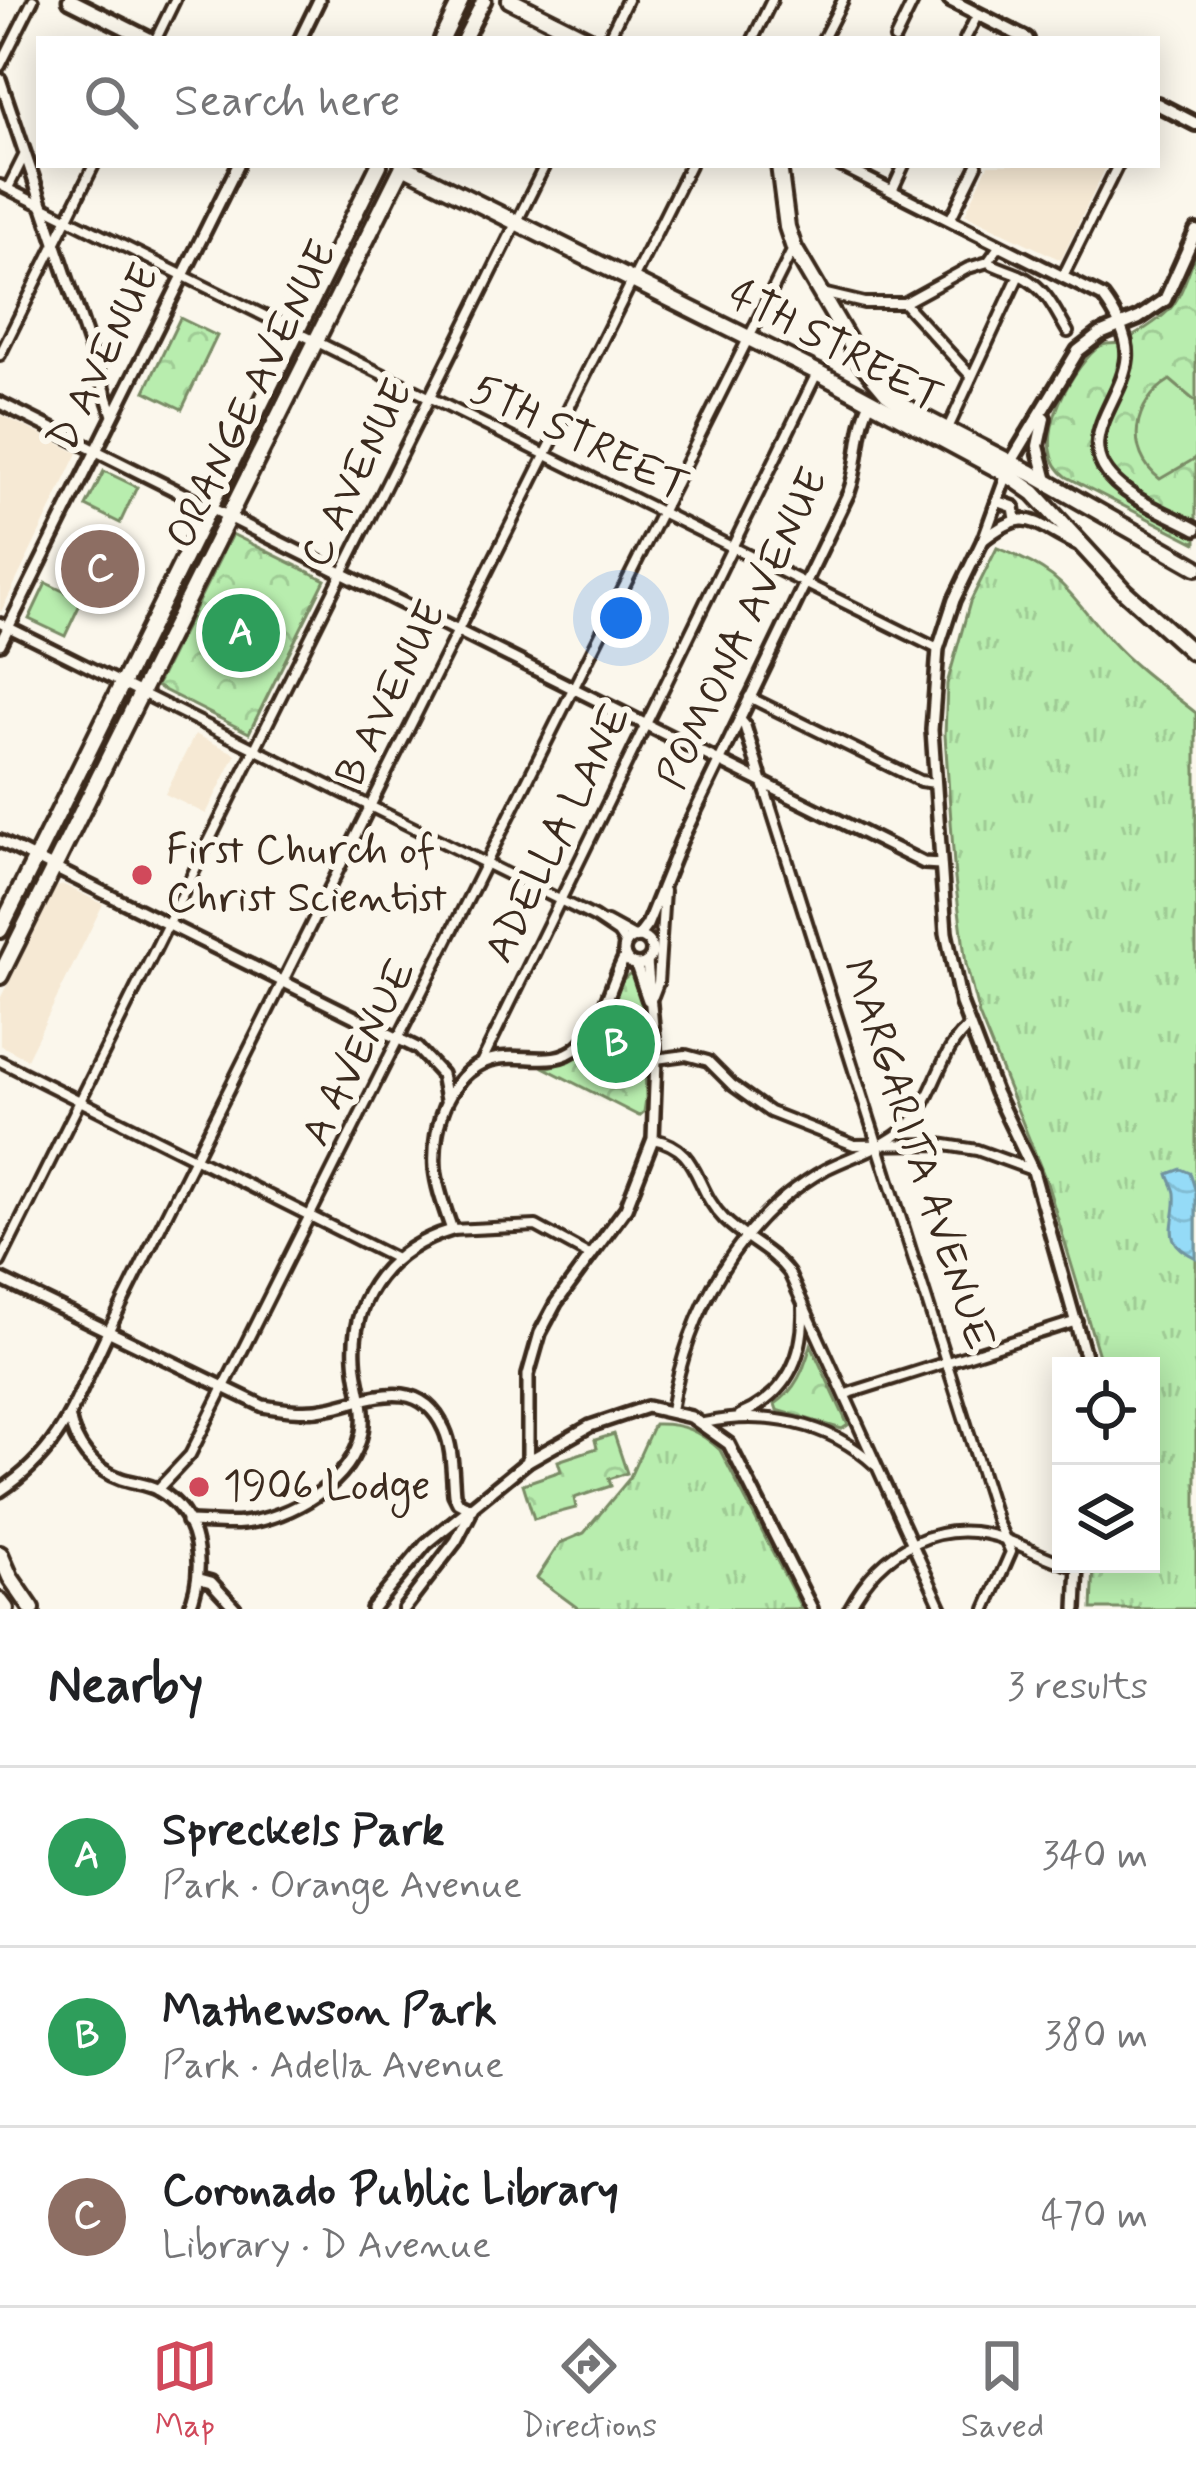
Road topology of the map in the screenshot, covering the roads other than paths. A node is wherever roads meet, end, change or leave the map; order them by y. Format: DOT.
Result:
graph roads {
  1 [pos="33,0"];
  2 [pos="70,0"];
  3 [pos="175,0"];
  4 [pos="320,0"];
  5 [pos="461,0"];
  6 [pos="484,0"];
  7 [pos="510,0"];
  8 [pos="627,0"];
  9 [pos="772,0"];
  10 [pos="843,0"];
  11 [pos="914,0"];
  12 [pos="950,0"];
  13 [pos="978,14"];
  14 [pos="146,36"];
  15 [pos="154,36"];
  16 [pos="302,36"];
  17 [pos="443,36"];
  18 [pos="466,36"];
  19 [pos="582,36"];
  20 [pos="609,36"];
  21 [pos="754,36"];
  22 [pos="825,36"];
  23 [pos="896,36"];
  24 [pos="967,36"];
  25 [pos="1022,36"];
  26 [pos="0,66"];
  27 [pos="0,79"];
  28 [pos="1160,106"];
  29 [pos="1196,124"];
  30 [pos="25,154"];
  31 [pos="93,168"];
  32 [pos="236,168"];
  33 [pos="378,168"];
  34 [pos="402,168"];
  35 [pos="409,168"];
  36 [pos="544,168"];
  37 [pos="689,168"];
  38 [pos="779,168"];
  39 [pos="846,168"];
  40 [pos="903,168"];
  41 [pos="975,168"];
  42 [pos="1117,168"];
  43 [pos="4,186"];
  44 [pos="892,191"];
  45 [pos="42,206"];
  46 [pos="68,218"];
  47 [pos="950,220"];
  48 [pos="517,223"];
  49 [pos="1196,231"];
  50 [pos="55,243"];
  51 [pos="1000,245"];
  52 [pos="794,248"];
  53 [pos="988,262"];
  54 [pos="183,275"];
  55 [pos="1019,275"];
  56 [pos="1063,276"];
  57 [pos="633,280"];
  58 [pos="820,293"];
  59 [pos="904,303"];
  60 [pos="1118,326"];
  61 [pos="296,331"];
  62 [pos="1068,332"];
  63 [pos="748,336"];
  64 [pos="316,341"];
  65 [pos="0,355"];
  66 [pos="817,372"];
  67 [pos="971,376"];
  68 [pos="430,398"];
  69 [pos="0,403"];
  70 [pos="870,403"];
  71 [pos="1046,409"];
  72 [pos="113,416"];
  73 [pos="950,424"];
  74 [pos="96,451"];
  75 [pos="546,456"];
  76 [pos="1009,468"];
  77 [pos="1048,482"];
  78 [pos="997,501"];
  79 [pos="209,507"];
  80 [pos="660,512"];
  81 [pos="229,517"];
  82 [pos="1016,519"];
  83 [pos="1196,529"];
  84 [pos="983,540"];
  85 [pos="732,548"];
  86 [pos="1084,548"];
  87 [pos="1196,567"];
  88 [pos="343,573"];
  89 [pos="805,584"];
  90 [pos="4,625"];
  91 [pos="459,631"];
  92 [pos="0,644"];
  93 [pos="938,649"];
  94 [pos="1192,652"];
  95 [pos="122,683"];
  96 [pos="573,688"];
  97 [pos="142,693"];
  98 [pos="749,697"];
  99 [pos="740,720"];
  100 [pos="647,724"];
  101 [pos="255,749"];
  102 [pos="720,760"];
  103 [pos="763,782"];
  104 [pos="935,783"];
  105 [pos="373,807"];
  106 [pos="0,842"];
  107 [pos="37,860"];
  108 [pos="488,864"];
  109 [pos="940,864"];
  110 [pos="53,868"];
  111 [pos="664,880"];
  112 [pos="560,900"];
  113 [pos="168,925"];
  114 [pos="0,931"];
  115 [pos="650,943"];
  116 [pos="635,953"];
  117 [pos="0,976"];
  118 [pos="285,983"];
  119 [pos="653,996"];
  120 [pos="653,1020"];
  121 [pos="970,1026"];
  122 [pos="400,1040"];
  123 [pos="656,1060"];
  124 [pos="0,1061"];
  125 [pos="481,1063"];
  126 [pos="80,1101"];
  127 [pos="446,1102"];
  128 [pos="653,1138"];
  129 [pos="880,1146"];
  130 [pos="193,1158"];
  131 [pos="1033,1171"];
  132 [pos="311,1217"];
  133 [pos="452,1230"];
  134 [pos="748,1236"];
  135 [pos="591,1256"];
  136 [pos="394,1258"];
  137 [pos="0,1262"];
  138 [pos="0,1279"];
  139 [pos="798,1288"];
  140 [pos="1077,1321"];
  141 [pos="108,1332"];
  142 [pos="1086,1357"];
  143 [pos="949,1362"];
  144 [pos="223,1389"];
  145 [pos="846,1394"];
  146 [pos="362,1396"];
  147 [pos="671,1410"];
  148 [pos="740,1415"];
  149 [pos="69,1416"];
  150 [pos="704,1423"];
  151 [pos="528,1460"];
  152 [pos="877,1468"];
  153 [pos="157,1490"];
  154 [pos="0,1491"];
  155 [pos="472,1509"];
  156 [pos="187,1522"];
  157 [pos="1007,1540"];
  158 [pos="913,1542"];
  159 [pos="0,1554"];
  160 [pos="1052,1560"];
  161 [pos="1078,1573"];
  162 [pos="200,1579"];
  163 [pos="0,1601"];
  164 [pos="6,1609"];
  165 [pos="32,1609"];
  166 [pos="189,1609"];
  167 [pos="236,1609"];
  168 [pos="371,1609"];
  169 [pos="404,1609"];
  170 [pos="812,1609"];
  171 [pos="849,1609"];
  172 [pos="942,1609"];
  173 [pos="986,1609"];
  174 [pos="1076,1609"];
  1 -- 26 [label="street"];
  2 -- 14 [label="main road"];
  3 -- 15 [label="street"];
  4 -- 16 [label="street"];
  5 -- 17 [label="highway"];
  6 -- 18 [label="main road"];
  7 -- 19 [label="highway"];
  8 -- 20 [label="street"];
  9 -- 21 [label="street"];
  10 -- 22 [label="street"];
  11 -- 23 [label="street"];
  12 -- 13 [label="main road"];
  13 -- 24 [label="street"];
  13 -- 25 [label="main road"];
  27 -- 30 [label="street"];
  28 -- 29 [label="main road"];
  30 -- 43 [label="street"];
  30 -- 45 [label="street"];
  31 -- 46 [label="street"];
  32 -- 54 [label="street, D AVENUE"];
  33 -- 61 [label="highway, ORANGE AVENUE"];
  34 -- 64 [label="highway, ORANGE AVENUE"];
  35 -- 48 [label="highway, 4TH STREET"];
  36 -- 48 [label="street, C AVENUE"];
  37 -- 57 [label="street, B AVENUE"];
  38 -- 52 [label="highway"];
  39 -- 44 [label="street"];
  40 -- 44 [label="street"];
  41 -- 47 [label="street"];
  42 -- 56 [label="street"];
  43 -- 45 [label="street, 5TH STREET"];
  44 -- 47 [label="street"];
  45 -- 46 [label="street, 5TH STREET"];
  45 -- 50 [label="street"];
  46 -- 50 [label="street"];
  46 -- 54 [label="street, 5TH STREET"];
  47 -- 51 [label="street"];
  48 -- 57 [label="highway, 4TH STREET"];
  48 -- 68 [label="street, C AVENUE"];
  49 -- 60 [label="main road"];
  50 -- 65 [label="street"];
  50 -- 72 [label="street"];
  51 -- 53 [label="street"];
  51 -- 56 [label="street"];
  52 -- 58 [label="highway"];
  52 -- 63 [label="street, A AVENUE"];
  53 -- 55 [label="street"];
  53 -- 59 [label="street"];
  54 -- 61 [label="street, 5TH STREET"];
  54 -- 72 [label="street, D AVENUE"];
  55 -- 62 [label="street"];
  55 -- 67 [label="street"];
  56 -- 60 [label="street"];
  57 -- 63 [label="highway, 4TH STREET"];
  57 -- 75 [label="street, B AVENUE"];
  58 -- 59 [label="street"];
  58 -- 76 [label="highway"];
  59 -- 67 [label="street"];
  60 -- 71 [label="main road"];
  60 -- 83 [label="street"];
  61 -- 64 [label="street, 5TH STREET"];
  61 -- 79 [label="highway, ORANGE AVENUE"];
  63 -- 66 [label="highway, 4TH STREET"];
  63 -- 80 [label="street, A AVENUE"];
  64 -- 68 [label="street, 5TH STREET"];
  64 -- 81 [label="highway, ORANGE AVENUE"];
  66 -- 70 [label="highway, 4TH STREET"];
  66 -- 85 [label="street, ADELLA LANE"];
  67 -- 73 [label="street"];
  68 -- 75 [label="street, 5TH STREET"];
  68 -- 88 [label="street, C AVENUE"];
  69 -- 74 [label="street"];
  70 -- 76 [label="highway, 4TH STREET"];
  70 -- 89 [label="street, POMONA AVENUE"];
  71 -- 76 [label="main road"];
  71 -- 77 [label="main road"];
  72 -- 74 [label="street, D AVENUE"];
  74 -- 79 [label="street"];
  74 -- 90 [label="street, D AVENUE"];
  75 -- 80 [label="street, 5TH STREET"];
  75 -- 91 [label="street, B AVENUE"];
  76 -- 77 [label="highway, 4TH STREET"];
  76 -- 78 [label="street"];
  76 -- 86 [label="highway, 4TH STREET"];
  77 -- 87 [label="highway, 4TH STREET"];
  78 -- 82 [label="street"];
  78 -- 84 [label="street"];
  79 -- 81 [label="street"];
  79 -- 95 [label="highway, ORANGE AVENUE"];
  80 -- 85 [label="street, 5TH STREET"];
  80 -- 96 [label="street, A AVENUE"];
  81 -- 88 [label="street"];
  81 -- 97 [label="highway, ORANGE AVENUE"];
  82 -- 84 [label="street"];
  82 -- 86 [label="street"];
  84 -- 93 [label="street"];
  85 -- 89 [label="street, 5TH STREET"];
  85 -- 100 [label="street, ADELLA LANE"];
  86 -- 94 [label="highway, 4TH STREET"];
  88 -- 91 [label="street"];
  88 -- 101 [label="street, C AVENUE"];
  89 -- 93 [label="street, 5TH STREET"];
  89 -- 98 [label="street, POMONA AVENUE"];
  90 -- 92 [label="street, D AVENUE"];
  90 -- 95 [label="street"];
  91 -- 96 [label="street"];
  91 -- 105 [label="street, B AVENUE"];
  93 -- 104 [label="street"];
  95 -- 97 [label="street"];
  95 -- 107 [label="highway, ORANGE AVENUE"];
  96 -- 100 [label="street"];
  96 -- 108 [label="street, A AVENUE"];
  97 -- 101 [label="street"];
  97 -- 110 [label="highway, ORANGE AVENUE"];
  98 -- 99 [label="street, POMONA AVENUE"];
  98 -- 104 [label="street"];
  99 -- 102 [label="street, POMONA AVENUE"];
  99 -- 103 [label="street, MARGARITA AVENUE"];
  100 -- 102 [label="street"];
  100 -- 112 [label="street, ADELLA LANE"];
  101 -- 105 [label="street"];
  101 -- 113 [label="street, C AVENUE"];
  102 -- 103 [label="street"];
  102 -- 111 [label="street, POMONA AVENUE"];
  103 -- 109 [label="street"];
  103 -- 129 [label="street, MARGARITA AVENUE"];
  104 -- 109 [label="street"];
  105 -- 108 [label="street"];
  105 -- 118 [label="street, B AVENUE"];
  106 -- 107 [label="street"];
  107 -- 110 [label="street"];
  107 -- 114 [label="highway, ORANGE AVENUE"];
  108 -- 112 [label="street"];
  108 -- 122 [label="street, A AVENUE"];
  109 -- 121 [label="street"];
  110 -- 113 [label="street"];
  110 -- 117 [label="highway, ORANGE AVENUE"];
  111 -- 115 [label="street"];
  111 -- 116 [label="street, POMONA AVENUE"];
  111 -- 119 [label="street, POMONA AVENUE"];
  112 -- 116 [label="street"];
  112 -- 125 [label="street, ADELLA LANE"];
  113 -- 118 [label="street"];
  113 -- 126 [label="street, C AVENUE"];
  115 -- 116 [label="street"];
  115 -- 116 [label="street"];
  116 -- 119 [label="street"];
  116 -- 120 [label="street"];
  116 -- 125 [label="street, POMONA AVENUE"];
  118 -- 122 [label="street"];
  118 -- 130 [label="street, B AVENUE"];
  119 -- 120 [label="street, POMONA AVENUE"];
  120 -- 123 [label="street, POMONA AVENUE"];
  121 -- 129 [label="street"];
  121 -- 131 [label="street"];
  122 -- 127 [label="street"];
  122 -- 132 [label="street, A AVENUE"];
  123 -- 128 [label="street, POMONA AVENUE"];
  123 -- 129 [label="street"];
  124 -- 126 [label="street"];
  125 -- 127 [label="street"];
  126 -- 130 [label="street"];
  126 -- 137 [label="street, C AVENUE"];
  127 -- 133 [label="street"];
  128 -- 134 [label="street"];
  128 -- 135 [label="street, POMONA AVENUE"];
  129 -- 131 [label="street"];
  129 -- 134 [label="street"];
  129 -- 143 [label="street, MARGARITA AVENUE"];
  130 -- 132 [label="street"];
  130 -- 141 [label="street, B AVENUE"];
  131 -- 140 [label="street"];
  132 -- 136 [label="street"];
  132 -- 144 [label="street, A AVENUE"];
  133 -- 135 [label="street"];
  133 -- 136 [label="street"];
  134 -- 139 [label="street"];
  134 -- 147 [label="street"];
  135 -- 151 [label="street, POMONA AVENUE"];
  136 -- 146 [label="street"];
  138 -- 141 [label="street"];
  139 -- 145 [label="street"];
  139 -- 148 [label="street"];
  140 -- 142 [label="street"];
  140 -- 143 [label="street"];
  141 -- 144 [label="street"];
  141 -- 149 [label="street, B AVENUE"];
  143 -- 145 [label="street"];
  143 -- 157 [label="street, MARGARITA AVENUE"];
  144 -- 146 [label="street"];
  144 -- 153 [label="street, A AVENUE"];
  145 -- 152 [label="street"];
  146 -- 155 [label="street"];
  146 -- 156 [label="street"];
  147 -- 150 [label="street"];
  147 -- 151 [label="street"];
  148 -- 150 [label="street"];
  148 -- 152 [label="street"];
  149 -- 153 [label="street"];
  149 -- 154 [label="street, B AVENUE"];
  150 -- 170 [label="street"];
  151 -- 155 [label="street"];
  152 -- 158 [label="street"];
  153 -- 156 [label="street"];
  155 -- 168 [label="street"];
  155 -- 169 [label="street"];
  156 -- 162 [label="street"];
  157 -- 158 [label="street"];
  157 -- 160 [label="street"];
  157 -- 173 [label="street"];
  158 -- 171 [label="street"];
  158 -- 172 [label="street"];
  159 -- 165 [label="highway"];
  161 -- 174 [label="street"];
  162 -- 166 [label="street"];
  162 -- 167 [label="street"];
  163 -- 164 [label="highway"];
}
